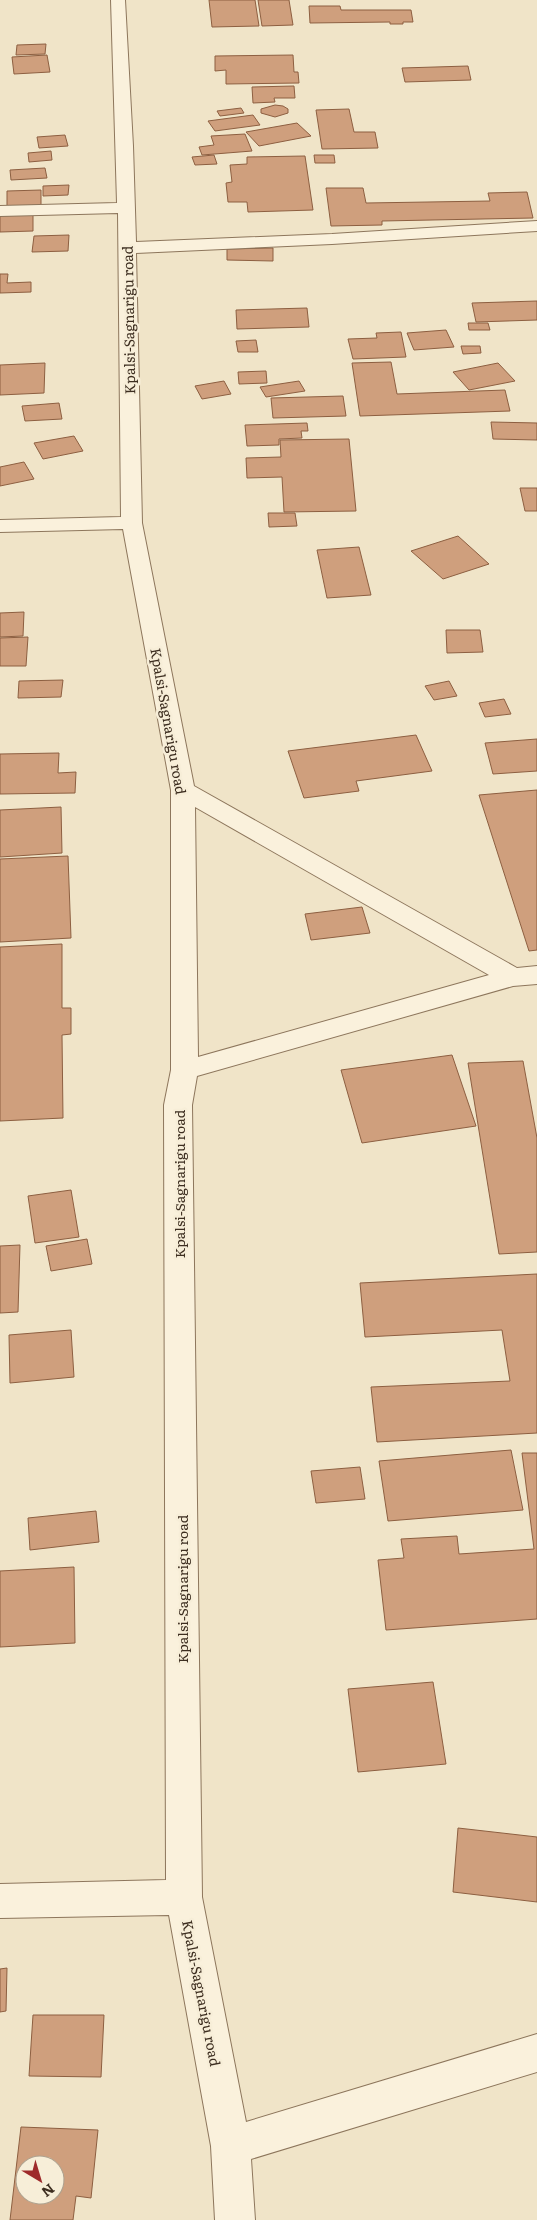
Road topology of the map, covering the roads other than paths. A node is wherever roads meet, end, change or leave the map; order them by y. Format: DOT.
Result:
graph roads {
  1 [pos="118,0"];
  2 [pos="126,208"];
  3 [pos="0,211"];
  4 [pos="537,226"];
  5 [pos="126,248"];
  6 [pos="132,523"];
  7 [pos="0,526"];
  8 [pos="183,790"];
  9 [pos="525,976"];
  10 [pos="185,1070"];
  11 [pos="184,1897"];
  12 [pos="0,1901"];
  13 [pos="537,2053"];
  14 [pos="231,2146"];
  15 [pos="235,2220"];
  1 -- 2 [label="street, Kpalsi-Sagnarigu road"];
  2 -- 3 [label="street"];
  2 -- 5 [label="street, Kpalsi-Sagnarigu road"];
  4 -- 5 [label="street"];
  5 -- 6 [label="street, Kpalsi-Sagnarigu road"];
  6 -- 7 [label="street"];
  6 -- 8 [label="street, Kpalsi-Sagnarigu road"];
  8 -- 9 [label="street"];
  8 -- 10 [label="street, Kpalsi-Sagnarigu road"];
  9 -- 10 [label="street"];
  10 -- 11 [label="street, Kpalsi-Sagnarigu road"];
  11 -- 12 [label="street"];
  11 -- 14 [label="street, Kpalsi-Sagnarigu road"];
  13 -- 14 [label="street"];
  14 -- 15 [label="street, Kpalsi-Sagnarigu road"];
}
